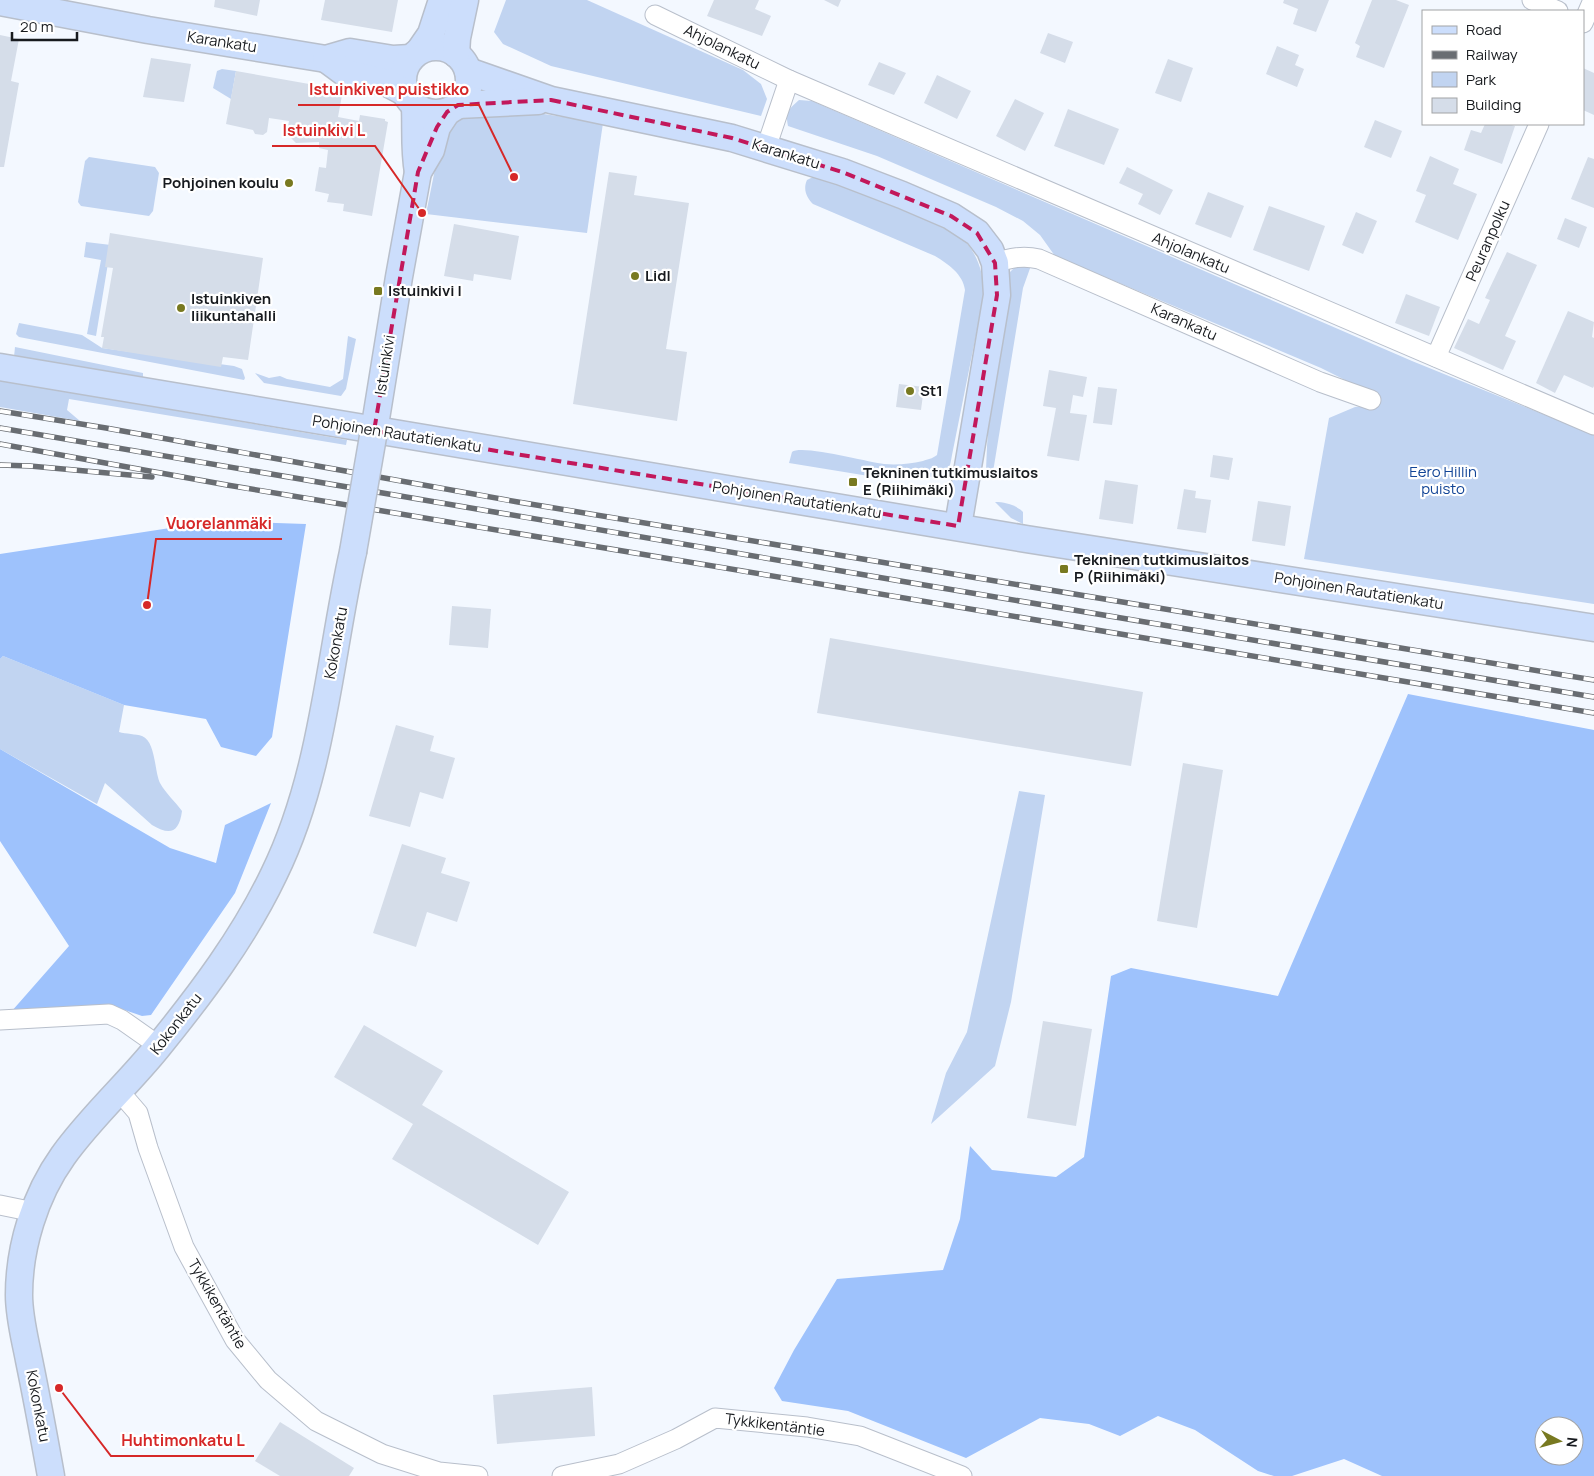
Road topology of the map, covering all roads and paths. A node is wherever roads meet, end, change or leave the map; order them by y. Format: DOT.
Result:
graph roads {
  1 [pos="442,0"];
  2 [pos="465,0"];
  3 [pos="1532,0"];
  4 [pos="1593,0"];
  5 [pos="0,2"];
  6 [pos="1556,10"];
  7 [pos="655,15"];
  8 [pos="1584,20"];
  9 [pos="415,54"];
  10 [pos="326,59"];
  11 [pos="462,62"];
  12 [pos="789,80"];
  13 [pos="410,99"];
  14 [pos="551,100"];
  15 [pos="452,109"];
  16 [pos="1539,125"];
  17 [pos="766,148"];
  18 [pos="418,172"];
  19 [pos="995,263"];
  20 [pos="1436,358"];
  21 [pos="0,367"];
  22 [pos="1372,400"];
  23 [pos="1594,425"];
  24 [pos="958,526"];
  25 [pos="352,555"];
  26 [pos="1594,628"];
  27 [pos="0,1020"];
  28 [pos="159,1046"];
  29 [pos="119,1091"];
  30 [pos="0,1205"];
  31 [pos="34,1212"];
  32 [pos="52,1476"];
  33 [pos="478,1476"];
  34 [pos="562,1476"];
  35 [pos="962,1476"];
  1 -- 9 [label="street"];
  2 -- 11 [label="street"];
  3 -- 6 [label="street"];
  4 -- 8 [label="street"];
  5 -- 10 [label="street, Karankatu"];
  7 -- 12 [label="street, Ahjolankatu"];
  9 -- 10 [label="street, Karankatu"];
  9 -- 11 [label="street"];
  9 -- 13 [label="street"];
  10 -- 13 [label="street, Karankatu"];
  11 -- 14 [label="street, Karankatu"];
  11 -- 15 [label="street"];
  12 -- 17 [label="street"];
  12 -- 20 [label="street, Ahjolankatu"];
  13 -- 15 [label="street"];
  13 -- 18 [label="street, Istuinkivi"];
  14 -- 15 [label="street, Karankatu"];
  14 -- 17 [label="street, Karankatu"];
  15 -- 18 [label="street, Istuinkivi"];
  16 -- 20 [label="street, Peuranpolku"];
  17 -- 19 [label="street, Karankatu"];
  18 -- 25 [label="street, Istuinkivi, bridge"];
  19 -- 22 [label="street, Karankatu"];
  19 -- 24 [label="street, Karankatu"];
  20 -- 23 [label="street, Ahjolankatu"];
  21 -- 24 [label="street, Pohjoinen Rautatienkatu"];
  24 -- 26 [label="street, Pohjoinen Rautatienkatu"];
  25 -- 28 [label="street, Kokonkatu"];
  27 -- 28 [label="street"];
  28 -- 29 [label="street, Kokonkatu"];
  29 -- 31 [label="street, Kokonkatu"];
  29 -- 33 [label="street, Tykkikentäntie"];
  30 -- 31 [label="street"];
  31 -- 32 [label="street, Kokonkatu"];
  34 -- 35 [label="street, Tykkikentäntie"];
}
